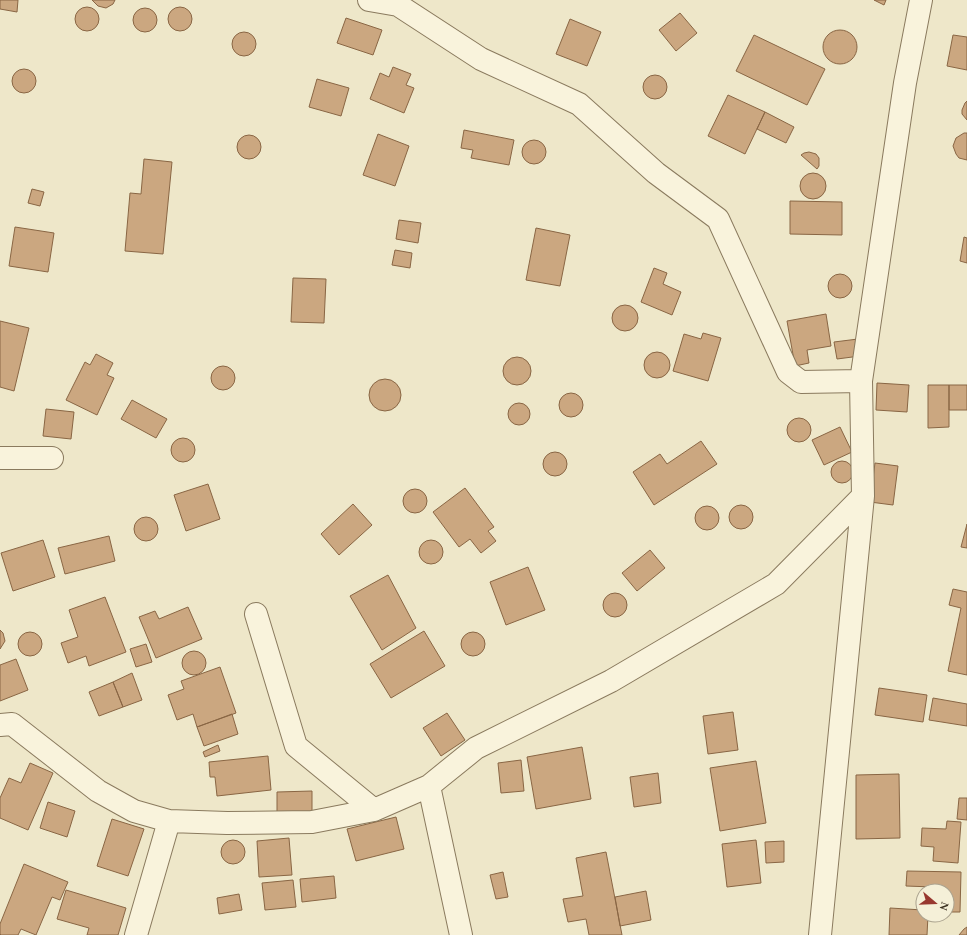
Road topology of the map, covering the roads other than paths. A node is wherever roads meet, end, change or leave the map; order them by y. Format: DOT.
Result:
graph roads {
  1 [pos="369,0"];
  2 [pos="921,0"];
  3 [pos="861,382"];
  4 [pos="0,458"];
  5 [pos="52,458"];
  6 [pos="864,496"];
  7 [pos="256,614"];
  8 [pos="0,725"];
  9 [pos="429,786"];
  10 [pos="374,810"];
  11 [pos="169,821"];
  12 [pos="136,935"];
  13 [pos="461,935"];
  14 [pos="820,935"];
  1 -- 3 [label="street"];
  2 -- 3 [label="street"];
  3 -- 6 [label="street"];
  4 -- 5 [label="street"];
  6 -- 9 [label="street"];
  6 -- 14 [label="street"];
  7 -- 10 [label="street"];
  8 -- 11 [label="street"];
  9 -- 10 [label="street"];
  9 -- 13 [label="street"];
  10 -- 11 [label="street"];
  11 -- 12 [label="street"];
}
